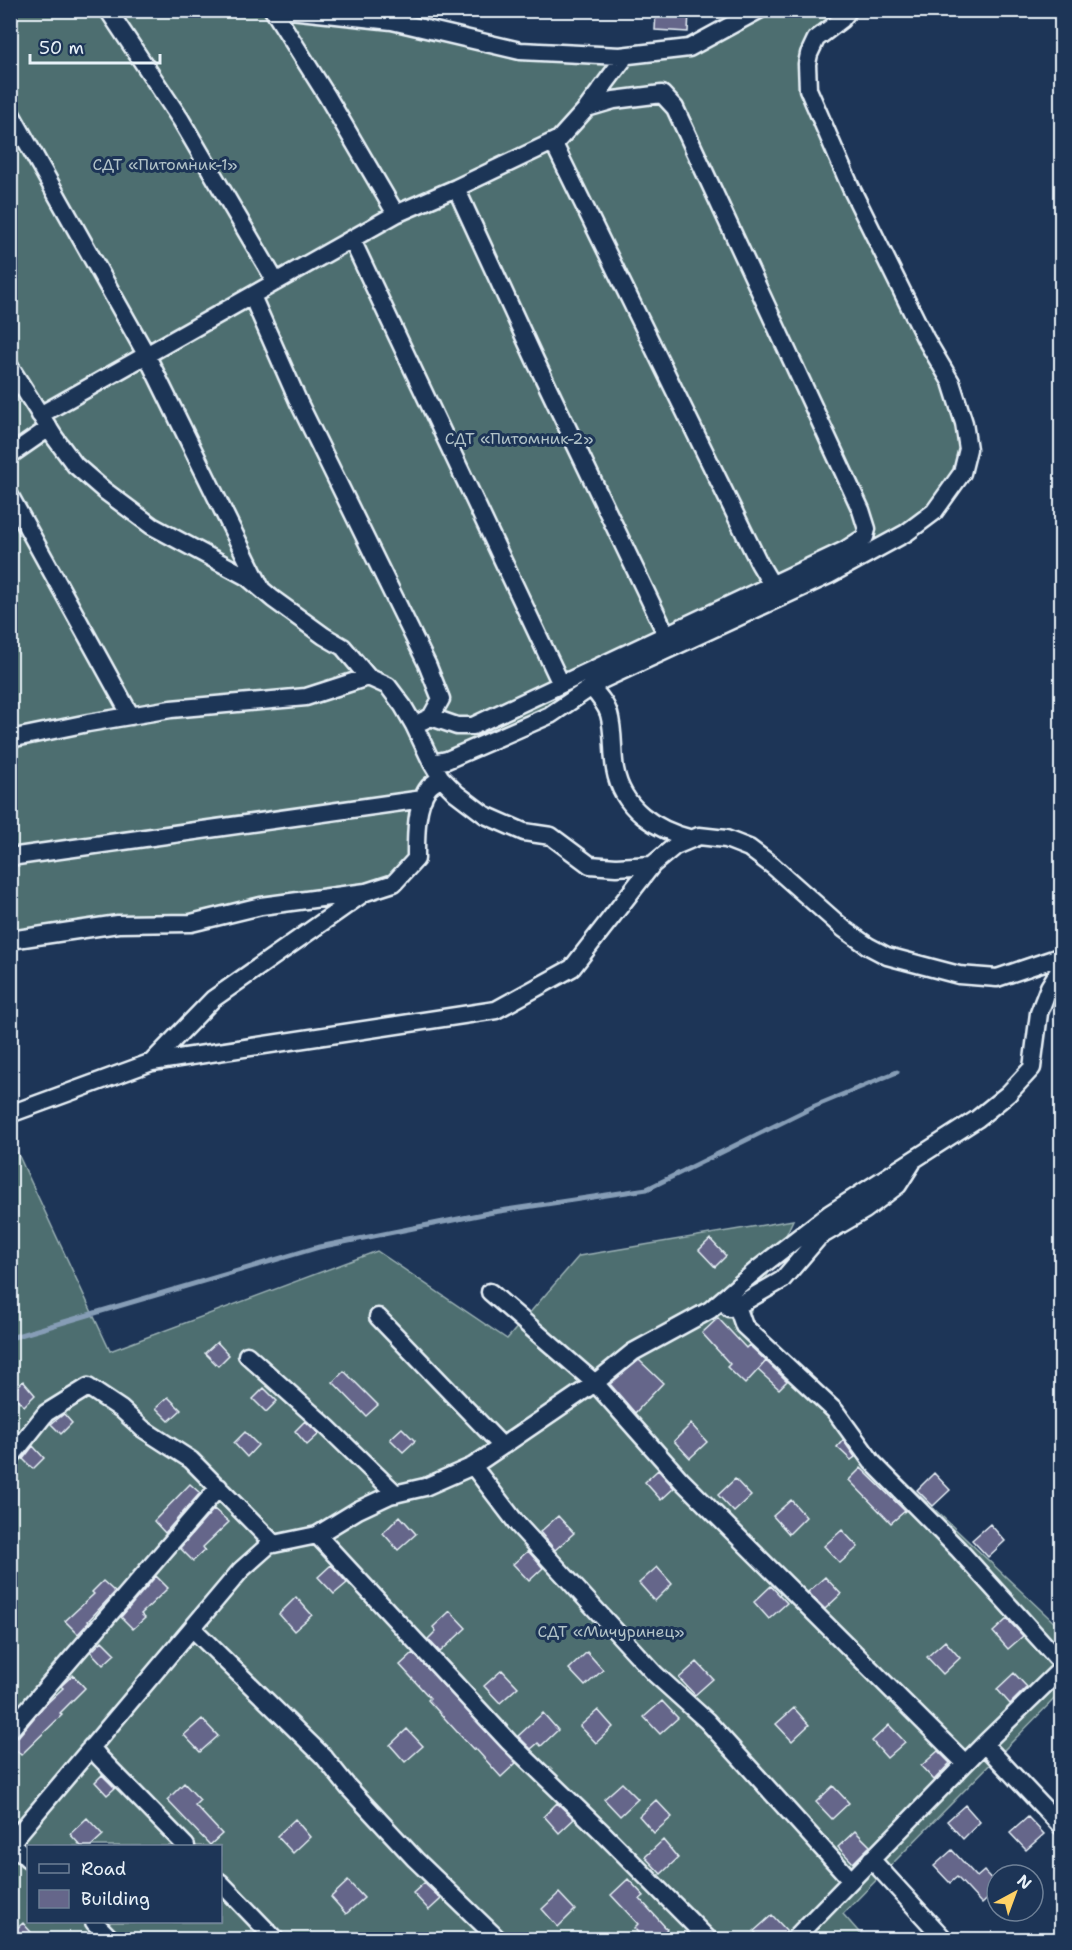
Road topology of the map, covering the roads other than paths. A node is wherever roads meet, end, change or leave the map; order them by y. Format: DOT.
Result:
graph roads {
  1 [pos="108,10"];
  2 [pos="273,10"];
  3 [pos="290,10"];
  4 [pos="759,10"];
  5 [pos="849,10"];
  6 [pos="620,56"];
  7 [pos="587,108"];
  8 [pos="10,112"];
  9 [pos="553,142"];
  10 [pos="456,188"];
  11 [pos="396,214"];
  12 [pos="352,240"];
  13 [pos="276,282"];
  14 [pos="252,296"];
  15 [pos="146,354"];
  16 [pos="10,367"];
  17 [pos="45,422"];
  18 [pos="10,455"];
  19 [pos="10,495"];
  20 [pos="772,585"];
  21 [pos="262,590"];
  22 [pos="666,634"];
  23 [pos="368,677"];
  24 [pos="561,684"];
  25 [pos="591,687"];
  26 [pos="131,716"];
  27 [pos="431,717"];
  28 [pos="414,724"];
  29 [pos="10,740"];
  30 [pos="436,771"];
  31 [pos="423,800"];
  32 [pos="692,839"];
  33 [pos="10,857"];
  34 [pos="652,865"];
  35 [pos="366,892"];
  36 [pos="10,940"];
  37 [pos="1062,956"];
  38 [pos="1062,966"];
  39 [pos="152,1062"];
  40 [pos="10,1114"];
  41 [pos="915,1158"];
  42 [pos="490,1292"];
  43 [pos="737,1306"];
  44 [pos="710,1310"];
  45 [pos="378,1317"];
  46 [pos="247,1355"];
  47 [pos="595,1383"];
  48 [pos="502,1446"];
  49 [pos="10,1458"];
  50 [pos="473,1466"];
  51 [pos="219,1487"];
  52 [pos="396,1494"];
  53 [pos="317,1535"];
  54 [pos="274,1544"];
  55 [pos="192,1629"];
  56 [pos="1062,1664"];
  57 [pos="1062,1668"];
  58 [pos="10,1730"];
  59 [pos="984,1744"];
  60 [pos="91,1747"];
  61 [pos="965,1763"];
  62 [pos="1062,1827"];
  63 [pos="11,1844"];
  64 [pos="185,1845"];
  65 [pos="27,1858"];
  66 [pos="871,1859"];
  67 [pos="851,1880"];
  68 [pos="222,1884"];
  69 [pos="95,1923"];
  70 [pos="112,1940"];
  71 [pos="276,1940"];
  72 [pos="499,1940"];
  73 [pos="710,1940"];
  74 [pos="793,1940"];
  75 [pos="945,1940"];
  1 -- 13 [label="street"];
  2 -- 11 [label="street"];
  3 -- 6 [label="street"];
  4 -- 6 [label="street"];
  5 -- 25 [label="street"];
  6 -- 7 [label="street"];
  7 -- 9 [label="street"];
  7 -- 20 [label="street"];
  8 -- 15 [label="street"];
  9 -- 10 [label="street"];
  9 -- 20 [label="street"];
  10 -- 11 [label="street"];
  10 -- 22 [label="street"];
  11 -- 12 [label="street"];
  12 -- 13 [label="street"];
  12 -- 24 [label="street"];
  13 -- 14 [label="street"];
  14 -- 15 [label="street"];
  14 -- 27 [label="street"];
  15 -- 17 [label="street"];
  15 -- 21 [label="street"];
  16 -- 17 [label="street"];
  17 -- 18 [label="street"];
  17 -- 21 [label="street"];
  19 -- 26 [label="street"];
  20 -- 22 [label="street"];
  21 -- 23 [label="street"];
  22 -- 24 [label="street"];
  23 -- 26 [label="street"];
  23 -- 28 [label="street"];
  24 -- 27 [label="street"];
  25 -- 30 [label="street"];
  25 -- 32 [label="street"];
  26 -- 29 [label="street"];
  27 -- 28 [label="street"];
  28 -- 30 [label="street"];
  30 -- 31 [label="street"];
  30 -- 34 [label="street"];
  31 -- 33 [label="street"];
  31 -- 35 [label="street"];
  32 -- 34 [label="street"];
  32 -- 37 [label="street"];
  34 -- 39 [label="street"];
  35 -- 36 [label="street"];
  35 -- 39 [label="street"];
  38 -- 41 [label="street"];
  39 -- 40 [label="street"];
  41 -- 43 [label="street"];
  41 -- 44 [label="street"];
  42 -- 47 [label="street"];
  43 -- 44 [label="street"];
  43 -- 56 [label="street"];
  44 -- 47 [label="street"];
  45 -- 48 [label="street"];
  46 -- 52 [label="street"];
  47 -- 48 [label="street"];
  47 -- 61 [label="street"];
  48 -- 50 [label="street"];
  49 -- 51 [label="street"];
  50 -- 52 [label="street"];
  50 -- 67 [label="street"];
  51 -- 54 [label="street"];
  51 -- 58 [label="street"];
  52 -- 53 [label="street"];
  53 -- 54 [label="street"];
  53 -- 73 [label="street"];
  54 -- 55 [label="street"];
  55 -- 60 [label="street"];
  55 -- 72 [label="street"];
  57 -- 59 [label="street"];
  59 -- 61 [label="street"];
  59 -- 62 [label="street"];
  60 -- 63 [label="street"];
  60 -- 64 [label="street"];
  61 -- 66 [label="street"];
  63 -- 65 [label="street"];
  66 -- 67 [label="street"];
  66 -- 75 [label="street"];
  67 -- 74 [label="street"];
  68 -- 71 [label="street"];
  69 -- 70 [label="street"];
}
